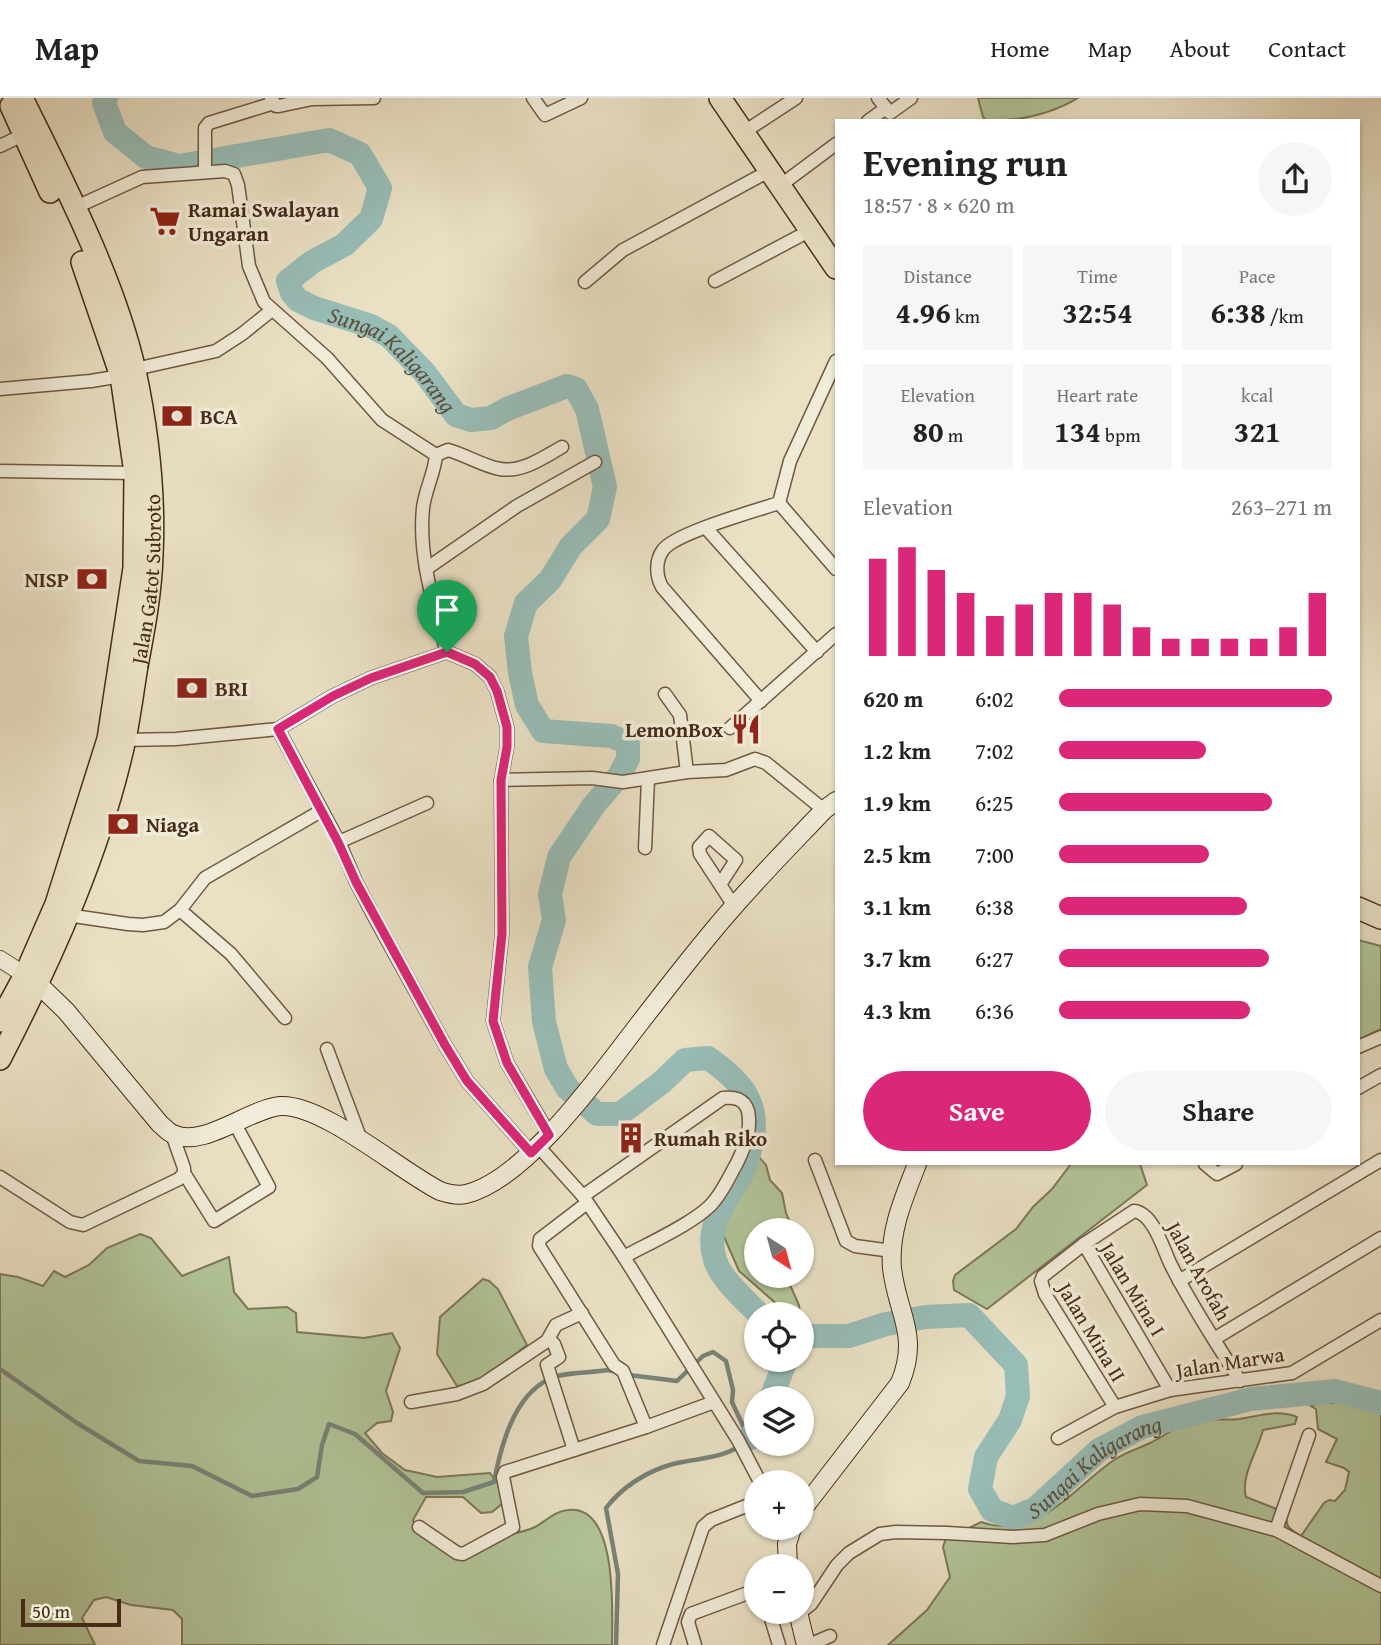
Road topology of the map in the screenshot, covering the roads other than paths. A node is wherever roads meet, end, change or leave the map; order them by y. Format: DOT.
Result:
graph roads {
  1 [pos="8,98"];
  2 [pos="22,98"];
  3 [pos="374,98"];
  4 [pos="533,98"];
  5 [pos="581,98"];
  6 [pos="720,98"];
  7 [pos="796,98"];
  8 [pos="911,98"];
  9 [pos="273,100"];
  10 [pos="888,110"];
  11 [pos="872,119"];
  12 [pos="744,132"];
  13 [pos="23,135"];
  14 [pos="835,145"];
  15 [pos="0,146"];
  16 [pos="205,172"];
  17 [pos="776,178"];
  18 [pos="74,208"];
  19 [pos="811,230"];
  20 [pos="835,266"];
  21 [pos="715,281"];
  22 [pos="585,282"];
  23 [pos="272,310"];
  24 [pos="835,363"];
  25 [pos="128,373"];
  26 [pos="0,389"];
  27 [pos="562,447"];
  28 [pos="436,455"];
  29 [pos="595,462"];
  30 [pos="0,471"];
  31 [pos="135,472"];
  32 [pos="779,503"];
  33 [pos="706,528"];
  34 [pos="835,568"];
  35 [pos="426,569"];
  36 [pos="835,635"];
  37 [pos="447,652"];
  38 [pos="817,652"];
  39 [pos="665,694"];
  40 [pos="761,701"];
  41 [pos="730,728"];
  42 [pos="278,729"];
  43 [pos="124,740"];
  44 [pos="687,772"];
  45 [pos="648,779"];
  46 [pos="501,780"];
  47 [pos="427,803"];
  48 [pos="830,805"];
  49 [pos="321,811"];
  50 [pos="338,842"];
  51 [pos="645,848"];
  52 [pos="720,883"];
  53 [pos="734,906"];
  54 [pos="1360,909"];
  55 [pos="180,910"];
  56 [pos="67,915"];
  57 [pos="1381,918"];
  58 [pos="0,959"];
  59 [pos="31,979"];
  60 [pos="285,1018"];
  61 [pos="0,1021"];
  62 [pos="1381,1037"];
  63 [pos="1360,1046"];
  64 [pos="327,1048"];
  65 [pos="0,1059"];
  66 [pos="1381,1075"];
  67 [pos="1360,1087"];
  68 [pos="234,1122"];
  69 [pos="172,1134"];
  70 [pos="361,1141"];
  71 [pos="539,1144"];
  72 [pos="815,1160"];
  73 [pos="1381,1160"];
  74 [pos="917,1165"];
  75 [pos="1206,1165"];
  76 [pos="1234,1165"];
  77 [pos="184,1173"];
  78 [pos="0,1177"];
  79 [pos="585,1200"];
  80 [pos="1381,1238"];
  81 [pos="1084,1244"];
  82 [pos="892,1251"];
  83 [pos="624,1257"];
  84 [pos="1043,1276"];
  85 [pos="1179,1281"];
  86 [pos="582,1313"];
  87 [pos="1381,1320"];
  88 [pos="549,1339"];
  89 [pos="1214,1339"];
  90 [pos="1240,1381"];
  91 [pos="1170,1390"];
  92 [pos="411,1402"];
  93 [pos="714,1402"];
  94 [pos="1115,1407"];
  95 [pos="646,1427"];
  96 [pos="1309,1435"];
  97 [pos="1058,1438"];
  98 [pos="574,1450"];
  99 [pos="754,1470"];
  100 [pos="814,1492"];
  101 [pos="744,1507"];
  102 [pos="419,1527"];
  103 [pos="1276,1530"];
  104 [pos="1381,1586"];
  105 [pos="744,1594"];
  106 [pos="814,1600"];
  107 [pos="773,1624"];
  108 [pos="802,1624"];
  109 [pos="830,1636"];
  110 [pos="663,1645"];
  111 [pos="695,1645"];
  112 [pos="779,1645"];
  113 [pos="808,1645"];
  1 -- 13 [label="main road, Jalan Gatot Subroto"];
  2 -- 18 [label="main road, Jalan Gatot Subroto"];
  3 -- 9 [label="street"];
  4 -- 5 [label="street"];
  6 -- 12 [label="main road"];
  7 -- 12 [label="street"];
  8 -- 10 [label="street"];
  9 -- 16 [label="street"];
  10 -- 11 [label="street"];
  12 -- 17 [label="main road"];
  13 -- 15 [label="street"];
  13 -- 25 [label="main road, Jalan Gatot Subroto"];
  14 -- 17 [label="street"];
  16 -- 18 [label="street"];
  16 -- 23 [label="street"];
  17 -- 19 [label="main road"];
  17 -- 22 [label="street"];
  18 -- 25 [label="main road, Jalan Gatot Subroto"];
  19 -- 20 [label="main road"];
  19 -- 21 [label="street"];
  23 -- 25 [label="street"];
  23 -- 28 [label="street"];
  24 -- 32 [label="street"];
  25 -- 26 [label="street"];
  25 -- 31 [label="main road, Jalan Gatot Subroto"];
  25 -- 43 [label="main road, Jalan Gatot Subroto"];
  27 -- 28 [label="street"];
  28 -- 35 [label="street"];
  29 -- 35 [label="street"];
  30 -- 31 [label="street"];
  31 -- 59 [label="main road, Jalan Gatot Subroto"];
  32 -- 33 [label="street"];
  32 -- 34 [label="street"];
  33 -- 38 [label="street"];
  33 -- 40 [label="street"];
  35 -- 37 [label="street"];
  36 -- 38 [label="street"];
  37 -- 42 [label="street"];
  37 -- 46 [label="street"];
  38 -- 40 [label="street"];
  39 -- 44 [label="street"];
  40 -- 41 [label="street"];
  42 -- 43 [label="street"];
  42 -- 49 [label="street"];
  43 -- 56 [label="main road, Jalan Gatot Subroto"];
  44 -- 45 [label="street"];
  44 -- 48 [label="street"];
  45 -- 46 [label="street"];
  45 -- 51 [label="street"];
  46 -- 71 [label="street"];
  47 -- 50 [label="street"];
  48 -- 53 [label="main road"];
  49 -- 50 [label="street"];
  49 -- 55 [label="street"];
  50 -- 71 [label="street"];
  52 -- 53 [label="street"];
  53 -- 71 [label="main road"];
  54 -- 57 [label="main road"];
  55 -- 56 [label="street"];
  55 -- 60 [label="street"];
  56 -- 59 [label="main road, Jalan Gatot Subroto"];
  58 -- 59 [label="street"];
  59 -- 61 [label="main road, Jalan Gatot Subroto"];
  59 -- 65 [label="main road, Jalan Gatot Subroto"];
  59 -- 69 [label="main road"];
  62 -- 63 [label="street"];
  64 -- 70 [label="street"];
  66 -- 67 [label="street"];
  68 -- 69 [label="main road"];
  68 -- 70 [label="main road"];
  68 -- 77 [label="street"];
  69 -- 77 [label="street"];
  70 -- 71 [label="main road"];
  71 -- 79 [label="street"];
  72 -- 82 [label="street"];
  73 -- 85 [label="street"];
  74 -- 82 [label="main road"];
  75 -- 76 [label="street"];
  77 -- 78 [label="street"];
  79 -- 83 [label="street"];
  79 -- 83 [label="street"];
  79 -- 86 [label="street"];
  80 -- 89 [label="street"];
  81 -- 84 [label="street, Jalan Arofah"];
  81 -- 85 [label="street, Jalan Arofah"];
  81 -- 91 [label="street, Jalan Mina I"];
  82 -- 100 [label="main road"];
  83 -- 93 [label="street"];
  84 -- 94 [label="street, Jalan Mina II"];
  85 -- 89 [label="street, Jalan Arofah"];
  86 -- 88 [label="street"];
  86 -- 95 [label="street"];
  87 -- 90 [label="street, Jalan Marwa"];
  88 -- 92 [label="street"];
  88 -- 98 [label="street"];
  89 -- 90 [label="street, Jalan Arofah"];
  90 -- 91 [label="street, Jalan Marwa"];
  91 -- 94 [label="street, Jalan Marwa"];
  93 -- 95 [label="street"];
  93 -- 99 [label="street"];
  94 -- 97 [label="street, Jalan Marwa"];
  95 -- 98 [label="street"];
  96 -- 103 [label="street"];
  98 -- 102 [label="street"];
  101 -- 110 [label="street"];
  103 -- 104 [label="street"];
  103 -- 106 [label="street"];
  105 -- 111 [label="street"];
  107 -- 112 [label="street"];
  108 -- 113 [label="main road"];
  109 -- 113 [label="street"];
}
